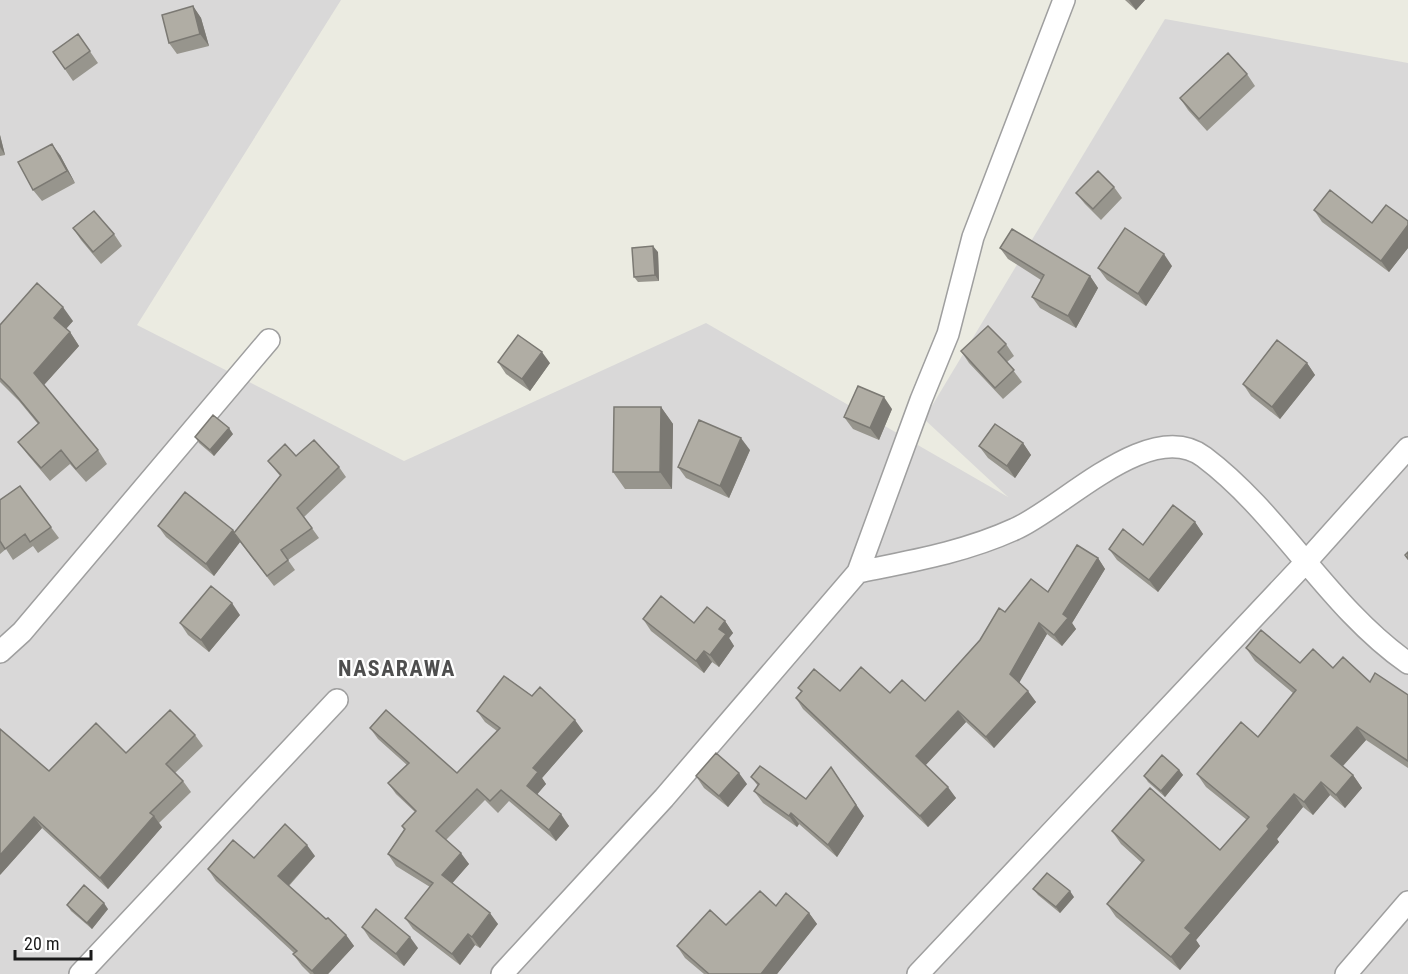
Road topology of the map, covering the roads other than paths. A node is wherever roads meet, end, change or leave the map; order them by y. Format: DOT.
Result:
graph roads {
  1 [pos="1064,0"];
  2 [pos="269,340"];
  3 [pos="1408,448"];
  4 [pos="1305,563"];
  5 [pos="858,572"];
  6 [pos="0,652"];
  7 [pos="1408,663"];
  8 [pos="337,700"];
  9 [pos="1408,902"];
  10 [pos="80,974"];
  11 [pos="502,974"];
  12 [pos="918,974"];
  13 [pos="1346,974"];
  1 -- 5 [label="street"];
  2 -- 6 [label="street"];
  3 -- 4 [label="street"];
  4 -- 5 [label="street"];
  4 -- 7 [label="street"];
  4 -- 12 [label="street"];
  5 -- 11 [label="street"];
  8 -- 10 [label="street"];
  9 -- 13 [label="street"];
}
